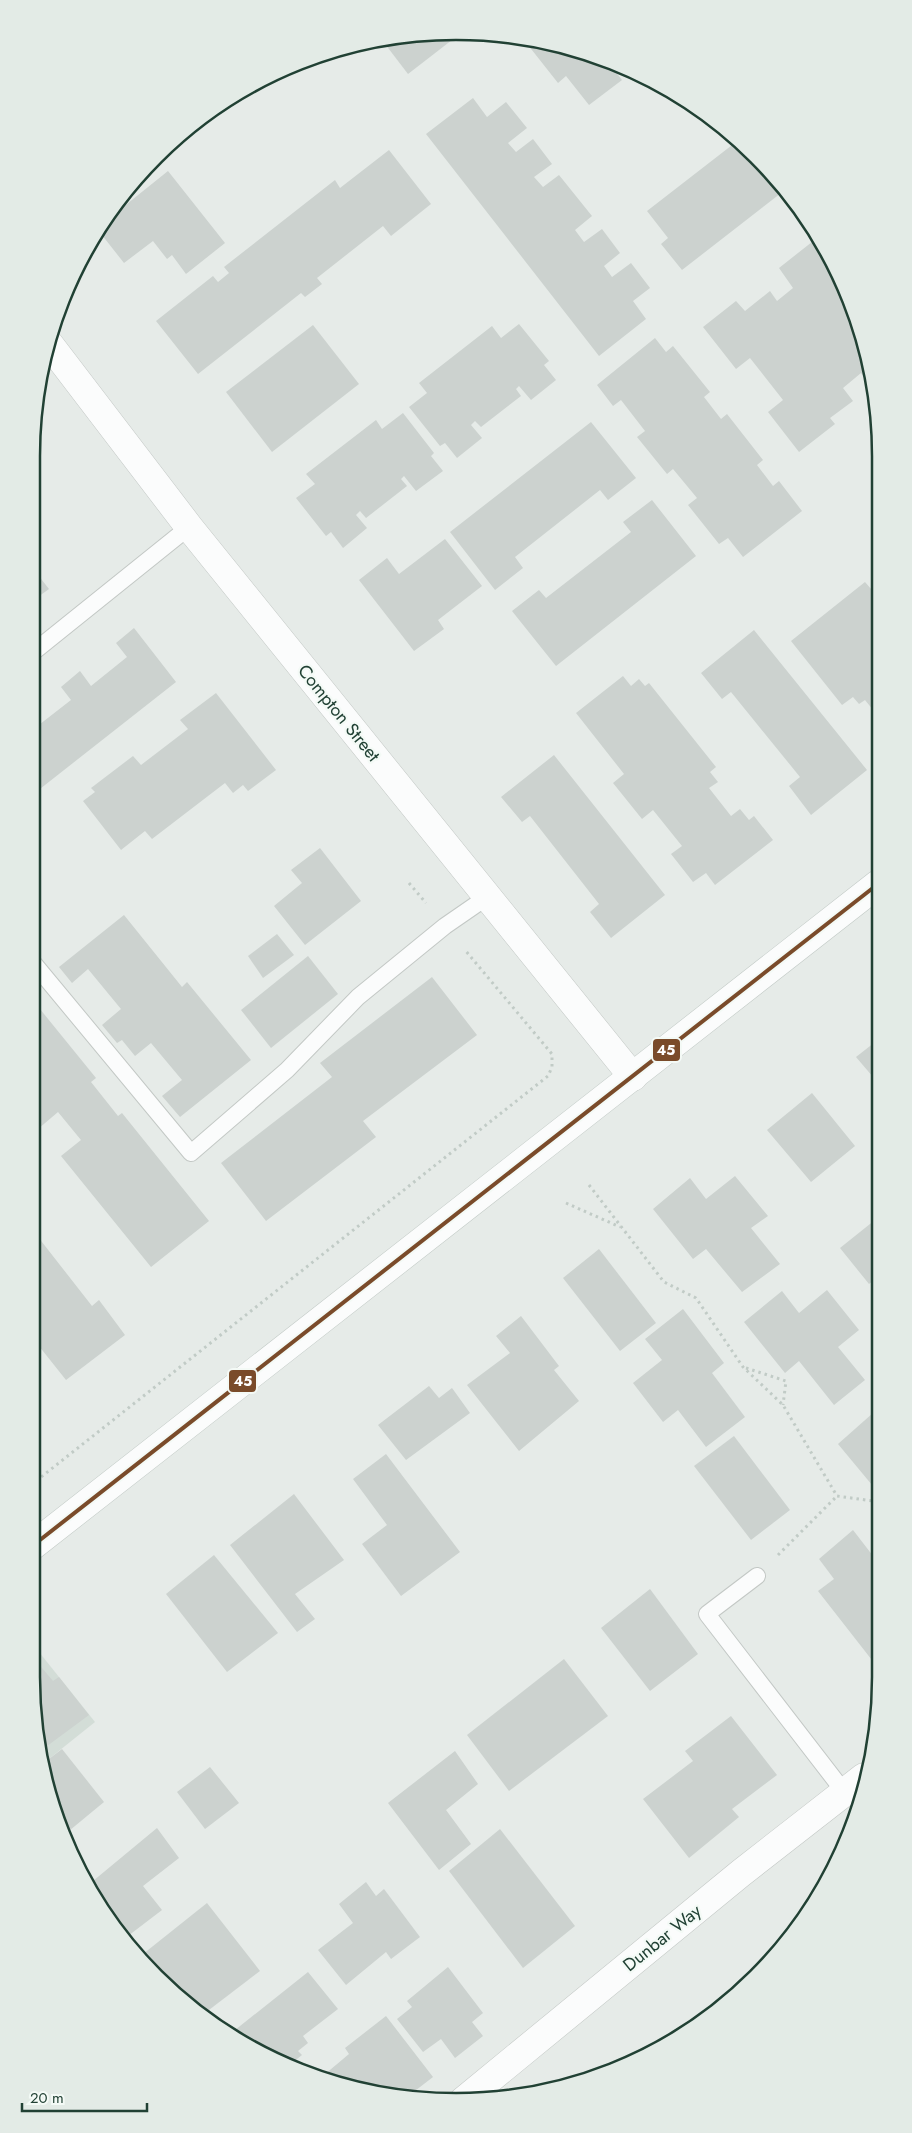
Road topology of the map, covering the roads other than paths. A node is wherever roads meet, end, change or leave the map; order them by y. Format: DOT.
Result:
graph roads {
  1 [pos="54,350"];
  2 [pos="189,526"];
  3 [pos="40,647"];
  4 [pos="872,896"];
  5 [pos="487,897"];
  6 [pos="40,971"];
  7 [pos="633,1077"];
  8 [pos="40,1540"];
  9 [pos="757,1576"];
  10 [pos="854,1785"];
  11 [pos="474,2092"];
  1 -- 2 [label="street, Compton Street"];
  2 -- 3 [label="lane"];
  2 -- 5 [label="street, Compton Street"];
  4 -- 7 [label="street"];
  5 -- 6 [label="lane"];
  5 -- 7 [label="street, Compton Street"];
  7 -- 8 [label="street"];
  9 -- 10 [label="lane"];
  10 -- 11 [label="street, Dunbar Way"];
}
